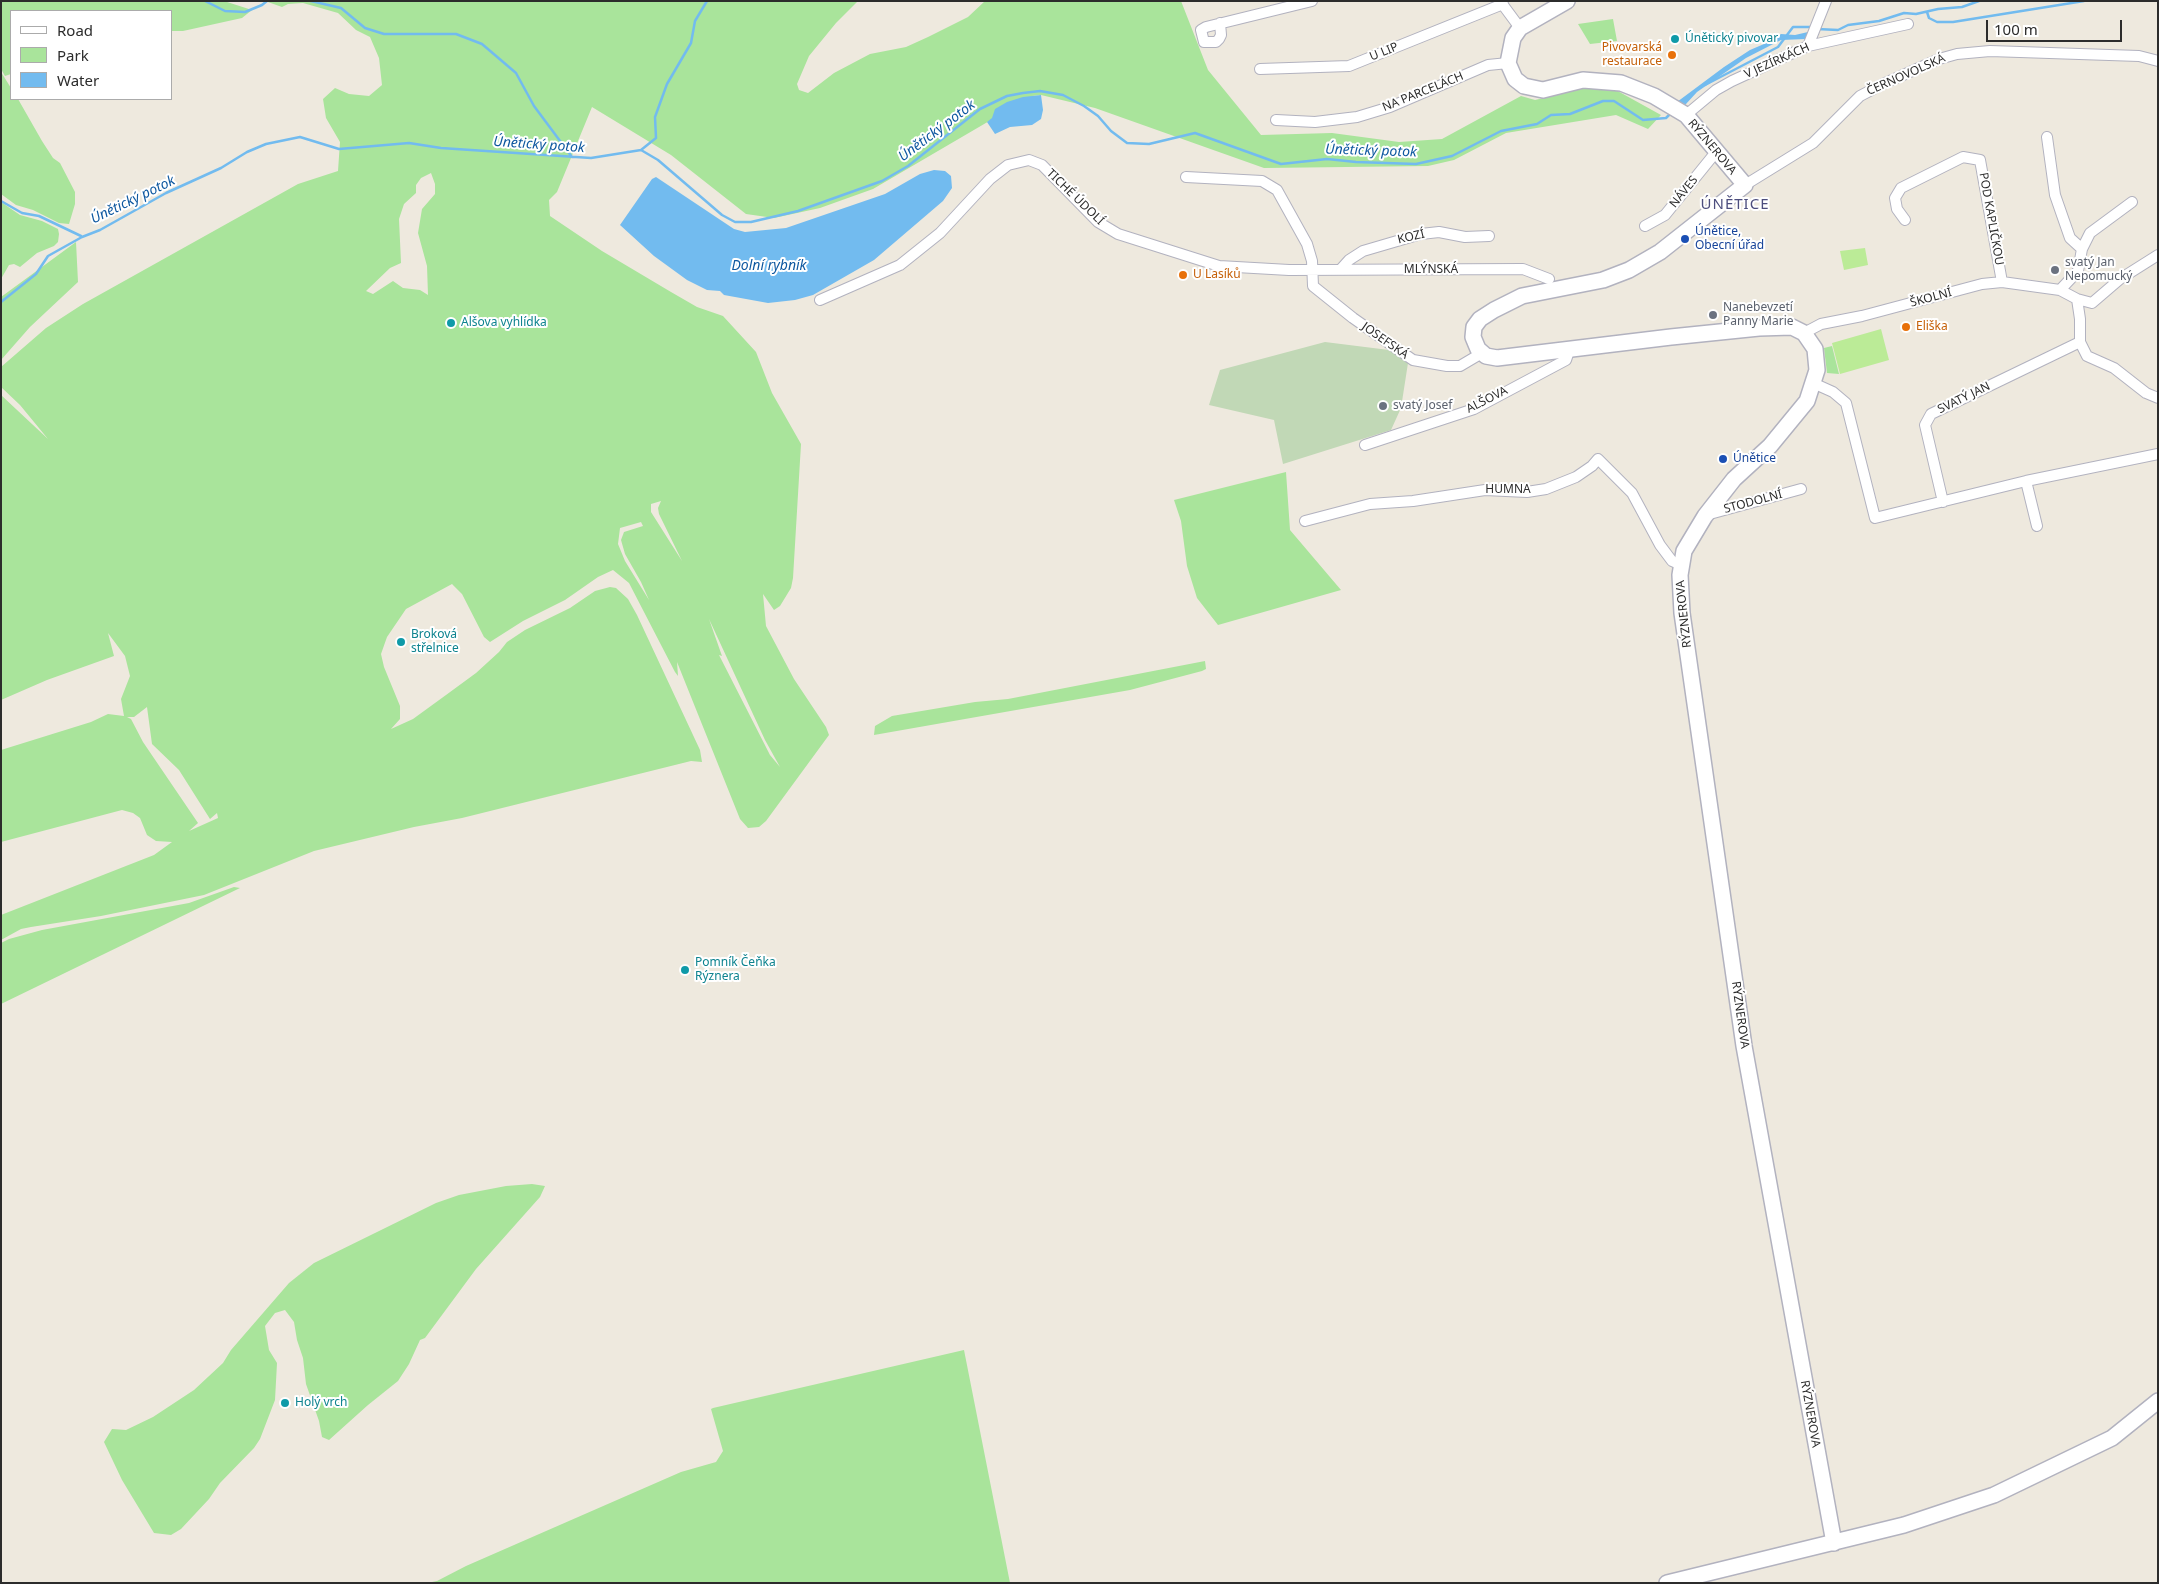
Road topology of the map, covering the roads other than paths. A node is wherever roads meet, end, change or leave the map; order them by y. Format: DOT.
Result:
graph roads {
  1 [pos="1312,1"];
  2 [pos="1567,1"];
  3 [pos="1826,1"];
  4 [pos="1501,3"];
  5 [pos="1220,23"];
  6 [pos="1908,24"];
  7 [pos="1520,28"];
  8 [pos="1809,44"];
  9 [pos="2158,61"];
  10 [pos="1508,64"];
  11 [pos="1260,69"];
  12 [pos="1686,115"];
  13 [pos="1276,120"];
  14 [pos="2047,137"];
  15 [pos="1716,152"];
  16 [pos="1186,177"];
  17 [pos="1745,185"];
  18 [pos="2132,202"];
  19 [pos="1905,220"];
  20 [pos="1645,226"];
  21 [pos="1490,236"];
  22 [pos="2082,249"];
  23 [pos="2158,255"];
  24 [pos="1311,270"];
  25 [pos="1340,270"];
  26 [pos="1548,279"];
  27 [pos="2002,282"];
  28 [pos="2060,290"];
  29 [pos="2077,299"];
  30 [pos="820,300"];
  31 [pos="1804,333"];
  32 [pos="2080,342"];
  33 [pos="1570,348"];
  34 [pos="1482,353"];
  35 [pos="1813,383"];
  36 [pos="2158,398"];
  37 [pos="1365,445"];
  38 [pos="2157,457"];
  39 [pos="2026,481"];
  40 [pos="1801,489"];
  41 [pos="1943,502"];
  42 [pos="1705,516"];
  43 [pos="1305,521"];
  44 [pos="2037,526"];
  45 [pos="1681,565"];
  46 [pos="2158,1401"];
  47 [pos="1834,1542"];
  48 [pos="1667,1583"];
  1 -- 5 [label="street"];
  2 -- 7 [label="street"];
  3 -- 8 [label="street"];
  4 -- 7 [label="street"];
  4 -- 11 [label="street, U LIP"];
  6 -- 8 [label="street, V JEZÍRKÁCH"];
  7 -- 10 [label="street"];
  8 -- 12 [label="street, V JEZÍRKÁCH"];
  9 -- 17 [label="street, ČERNOVOLSKÁ"];
  10 -- 12 [label="street, RÝZNEROVA"];
  10 -- 13 [label="street, NA PARCELÁCH"];
  12 -- 15 [label="street, RÝZNEROVA"];
  14 -- 22 [label="street"];
  15 -- 17 [label="street, RÝZNEROVA"];
  15 -- 20 [label="street, NÁVES"];
  16 -- 24 [label="street, JOSEFSKÁ"];
  17 -- 34 [label="street, RÝZNEROVA"];
  18 -- 22 [label="street"];
  19 -- 27 [label="street, POD KAPLIČKOU"];
  21 -- 25 [label="street, KOZÍ"];
  22 -- 28 [label="street"];
  23 -- 29 [label="street"];
  24 -- 25 [label="street, MLÝNSKÁ"];
  24 -- 30 [label="street, TICHÉ ÚDOLÍ"];
  24 -- 34 [label="street, JOSEFSKÁ"];
  25 -- 26 [label="street, MLÝNSKÁ"];
  27 -- 28 [label="street, ŠKOLNÍ"];
  27 -- 31 [label="street, ŠKOLNÍ"];
  28 -- 29 [label="street"];
  29 -- 32 [label="street"];
  31 -- 33 [label="street"];
  31 -- 35 [label="street, RÝZNEROVA"];
  32 -- 36 [label="street"];
  32 -- 41 [label="street, SVATÝ JAN"];
  33 -- 34 [label="street"];
  33 -- 37 [label="street, ALŠOVA"];
  35 -- 41 [label="street"];
  35 -- 42 [label="street, RÝZNEROVA"];
  38 -- 39 [label="street"];
  39 -- 41 [label="street"];
  39 -- 44 [label="street"];
  40 -- 42 [label="street, STODOLNÍ"];
  42 -- 45 [label="street, RÝZNEROVA"];
  43 -- 45 [label="street, HUMNA"];
  45 -- 47 [label="street, RÝZNEROVA"];
  46 -- 47 [label="street"];
  47 -- 48 [label="street"];
}
